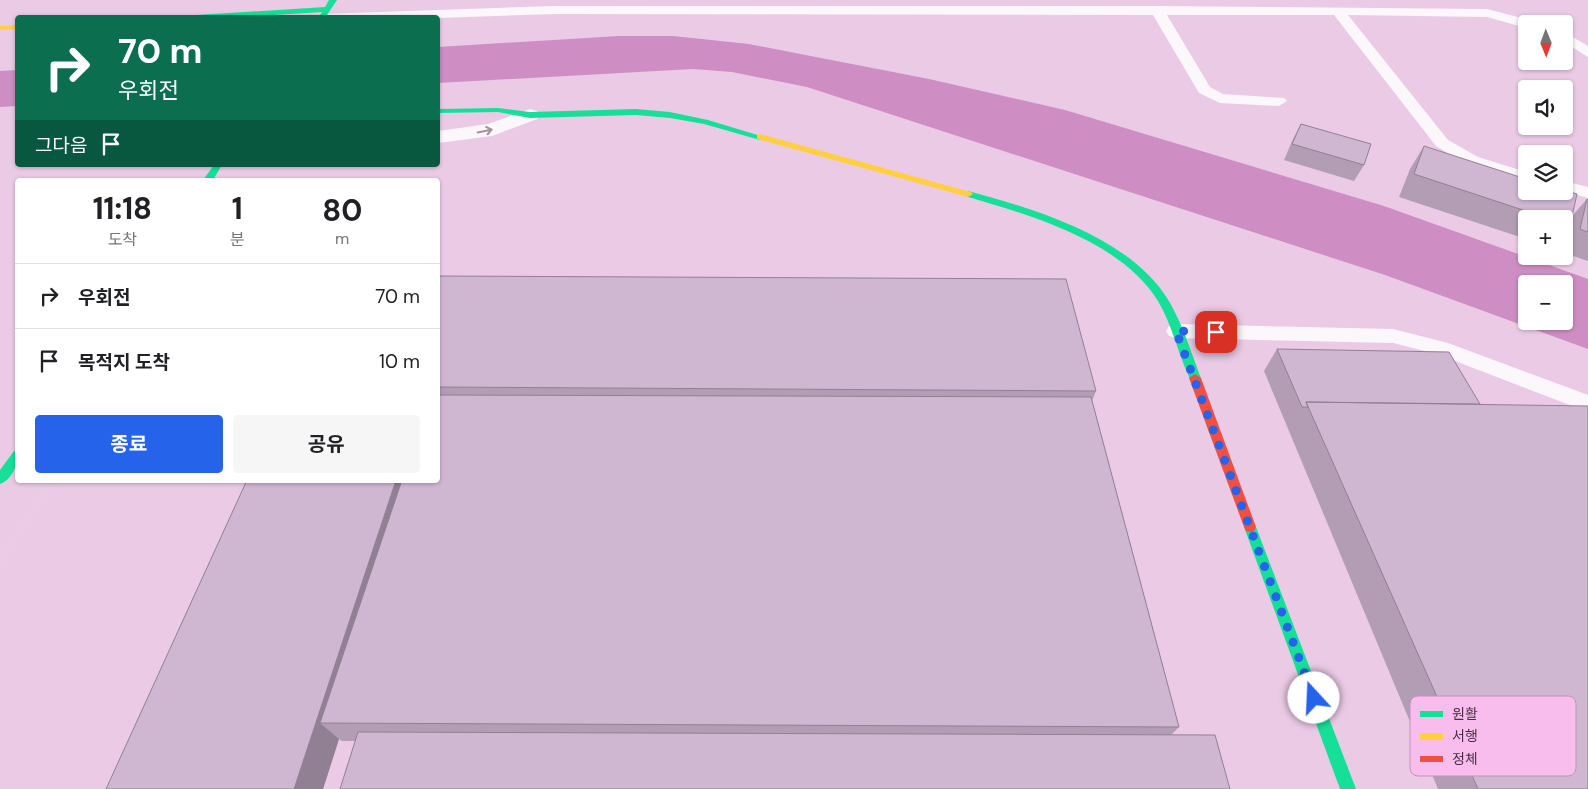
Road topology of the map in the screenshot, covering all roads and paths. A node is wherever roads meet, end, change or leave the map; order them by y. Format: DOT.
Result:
graph roads {
  1 [pos="1118,5"];
  2 [pos="1157,10"];
  3 [pos="326,11"];
  4 [pos="1338,11"];
  5 [pos="243,15"];
  6 [pos="1518,21"];
  7 [pos="15,27"];
  8 [pos="0,28"];
  9 [pos="1573,42"];
  10 [pos="1588,53"];
  11 [pos="1279,101"];
  12 [pos="440,111"];
  13 [pos="530,115"];
  14 [pos="440,137"];
  15 [pos="217,167"];
  16 [pos="256,167"];
  17 [pos="1518,175"];
  18 [pos="209,178"];
  19 [pos="249,178"];
  20 [pos="1573,189"];
  21 [pos="1588,193"];
  22 [pos="1176,331"];
  23 [pos="1588,404"];
  24 [pos="15,458"];
  25 [pos="0,479"];
  26 [pos="51,483"];
  27 [pos="0,562"];
  28 [pos="1348,789"];
  1 -- 2 [label="lane"];
  1 -- 3 [label="lane"];
  2 -- 4 [label="lane"];
  2 -- 11 [label="lane"];
  3 -- 5 [label="street"];
  4 -- 6 [label="lane"];
  4 -- 17 [label="lane"];
  7 -- 8 [label="street"];
  9 -- 10 [label="lane"];
  12 -- 13 [label="street"];
  14 -- 13 [label="street, one-way"];
  13 -- 22 [label="street"];
  15 -- 18 [label="street"];
  16 -- 19 [label="path"];
  20 -- 21 [label="lane"];
  22 -- 23 [label="lane"];
  22 -- 28 [label="street"];
  24 -- 25 [label="street"];
  26 -- 27 [label="path"];
}
